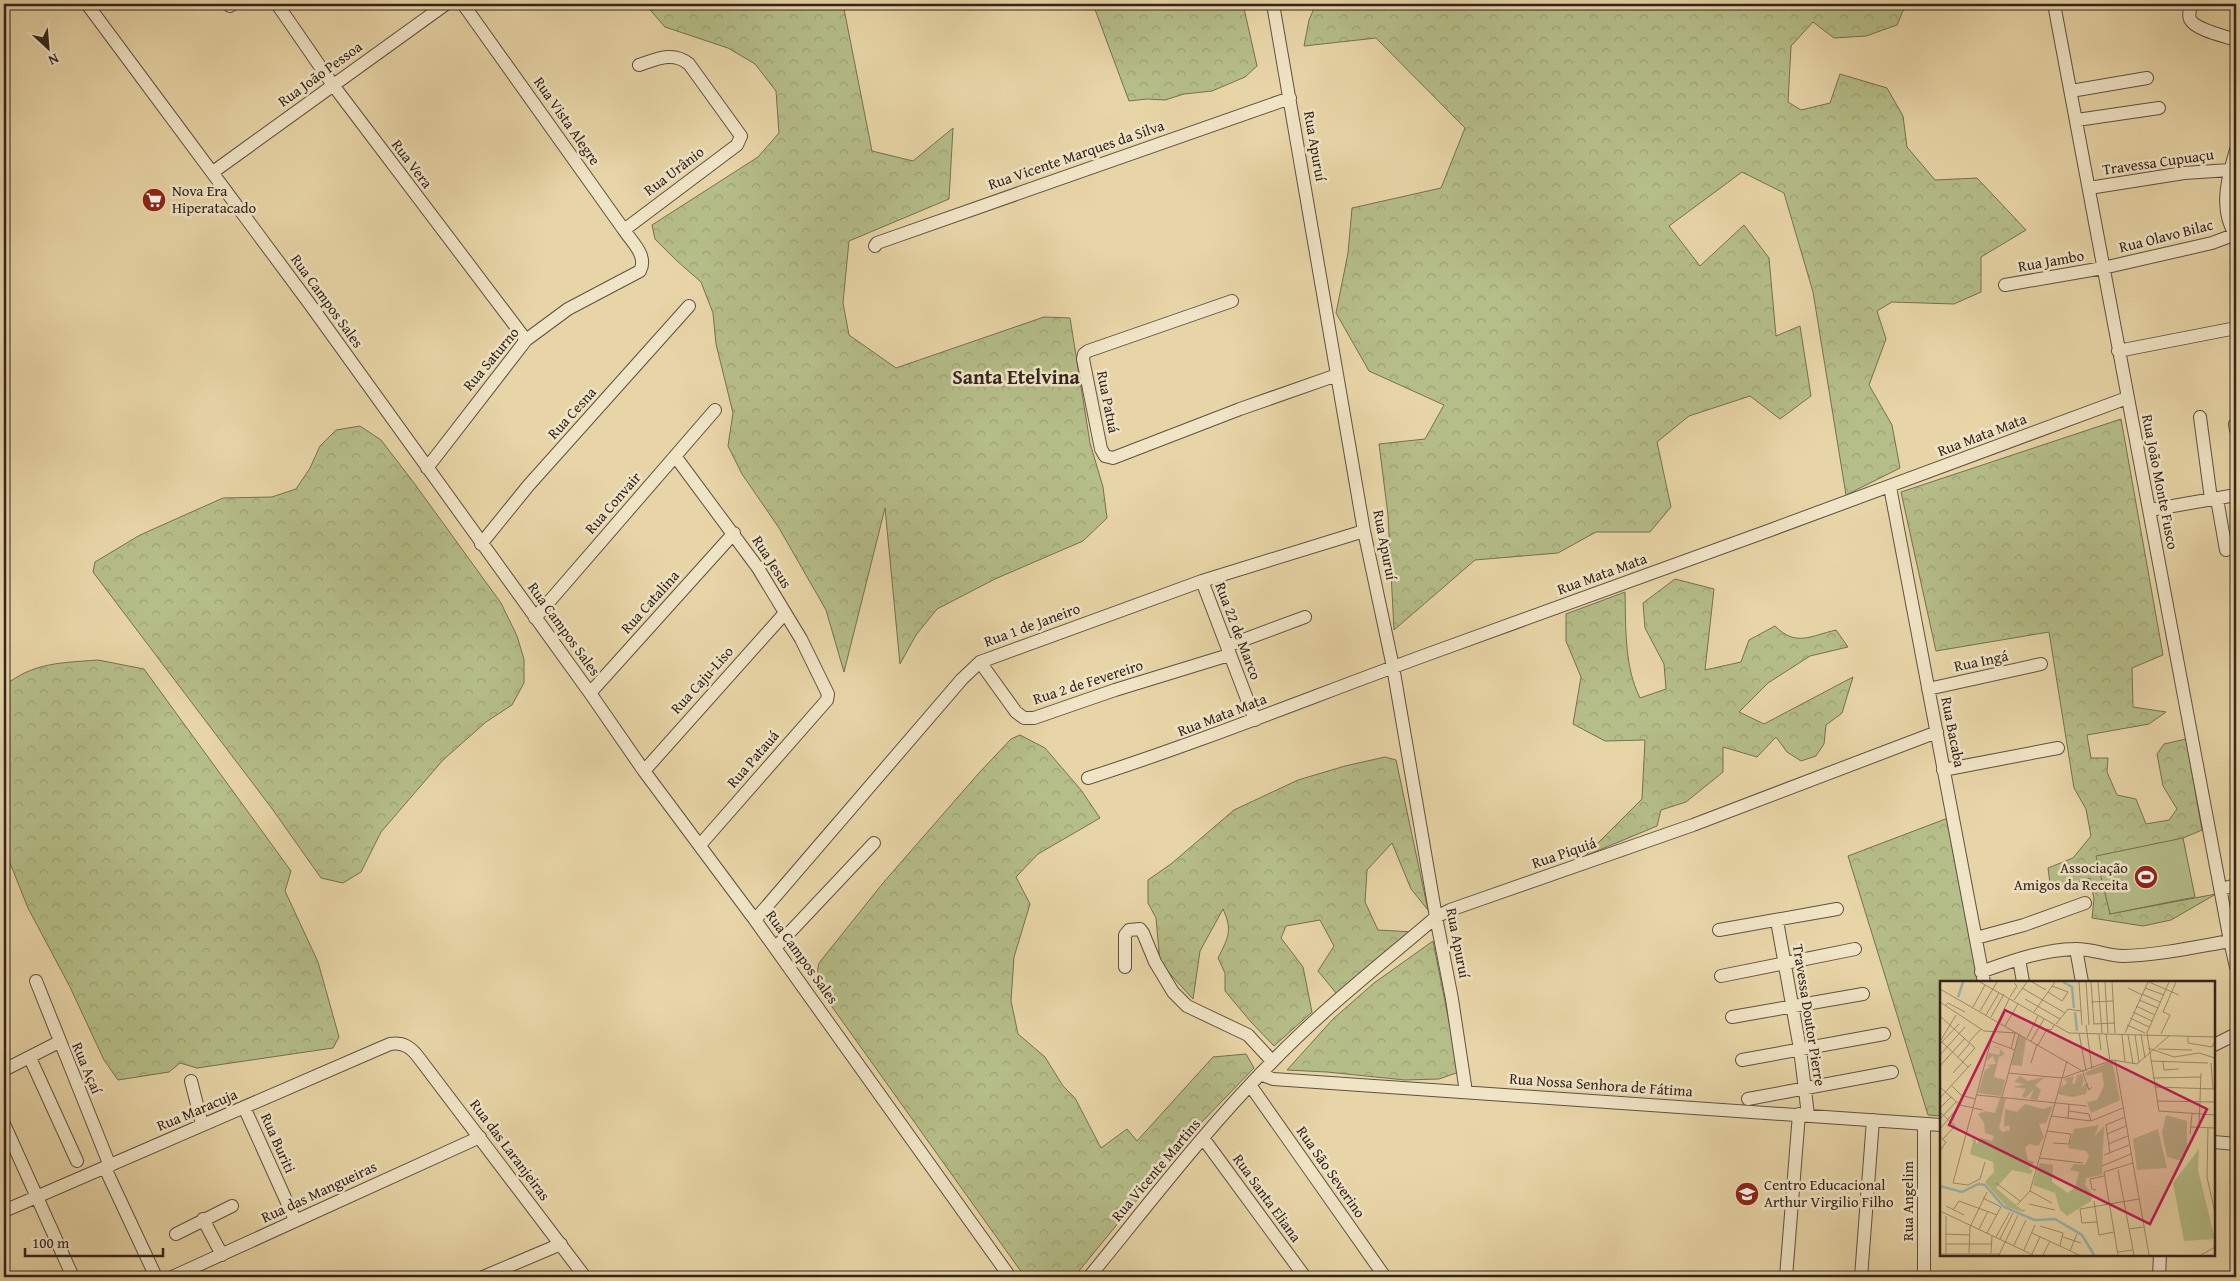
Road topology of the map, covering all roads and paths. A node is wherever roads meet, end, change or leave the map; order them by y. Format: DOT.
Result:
graph roads {
  1 [pos="87,4"];
  2 [pos="277,4"];
  3 [pos="446,4"];
  4 [pos="463,4"];
  5 [pos="1273,4"];
  6 [pos="2054,4"];
  7 [pos="2192,4"];
  8 [pos="2236,40"];
  9 [pos="639,65"];
  10 [pos="2147,78"];
  11 [pos="333,85"];
  12 [pos="2071,91"];
  13 [pos="1290,98"];
  14 [pos="2159,108"];
  15 [pos="2077,120"];
  16 [pos="2236,150"];
  17 [pos="2230,170"];
  18 [pos="213,172"];
  19 [pos="2089,188"];
  20 [pos="624,230"];
  21 [pos="2236,234"];
  22 [pos="875,246"];
  23 [pos="643,258"];
  24 [pos="2103,268"];
  25 [pos="2005,285"];
  26 [pos="1232,301"];
  27 [pos="689,306"];
  28 [pos="2236,328"];
  29 [pos="526,340"];
  30 [pos="2118,350"];
  31 [pos="1337,375"];
  32 [pos="2127,398"];
  33 [pos="715,410"];
  34 [pos="2200,417"];
  35 [pos="675,456"];
  36 [pos="427,468"];
  37 [pos="1890,487"];
  38 [pos="2236,495"];
  39 [pos="2214,499"];
  40 [pos="2150,510"];
  41 [pos="1364,531"];
  42 [pos="734,533"];
  43 [pos="481,544"];
  44 [pos="2226,550"];
  45 [pos="1202,581"];
  46 [pos="784,612"];
  47 [pos="535,618"];
  48 [pos="1305,618"];
  49 [pos="1228,651"];
  50 [pos="980,662"];
  51 [pos="2041,664"];
  52 [pos="1393,667"];
  53 [pos="1928,689"];
  54 [pos="590,692"];
  55 [pos="828,694"];
  56 [pos="1255,720"];
  57 [pos="1937,732"];
  58 [pos="2058,748"];
  59 [pos="1943,770"];
  60 [pos="644,771"];
  61 [pos="1088,778"];
  62 [pos="874,843"];
  63 [pos="700,845"];
  64 [pos="2236,885"];
  65 [pos="2221,889"];
  66 [pos="2085,903"];
  67 [pos="1837,909"];
  68 [pos="1436,917"];
  69 [pos="755,920"];
  70 [pos="1777,921"];
  71 [pos="1718,930"];
  72 [pos="1976,938"];
  73 [pos="2230,941"];
  74 [pos="775,948"];
  75 [pos="1855,949"];
  76 [pos="2076,949"];
  77 [pos="2019,959"];
  78 [pos="1784,964"];
  79 [pos="1125,967"];
  80 [pos="2236,967"];
  81 [pos="1721,976"];
  82 [pos="1983,977"];
  83 [pos="36,981"];
  84 [pos="2023,981"];
  85 [pos="2082,981"];
  86 [pos="1863,994"];
  87 [pos="1792,1006"];
  88 [pos="1732,1017"];
  89 [pos="1884,1034"];
  90 [pos="2236,1034"];
  91 [pos="59,1042"];
  92 [pos="2215,1044"];
  93 [pos="404,1045"];
  94 [pos="1800,1049"];
  95 [pos="30,1058"];
  96 [pos="1742,1060"];
  97 [pos="1272,1061"];
  98 [pos="4,1070"];
  99 [pos="1892,1072"];
  100 [pos="1260,1074"];
  101 [pos="191,1081"];
  102 [pos="1250,1085"];
  103 [pos="1806,1089"];
  104 [pos="1466,1092"];
  105 [pos="1748,1099"];
  106 [pos="244,1107"];
  107 [pos="1804,1114"];
  108 [pos="1873,1120"];
  109 [pos="4,1124"];
  110 [pos="202,1124"];
  111 [pos="1924,1124"];
  112 [pos="1940,1125"];
  113 [pos="480,1137"];
  114 [pos="1203,1138"];
  115 [pos="2215,1142"];
  116 [pos="2236,1144"];
  117 [pos="77,1161"];
  118 [pos="108,1166"];
  119 [pos="36,1196"];
  120 [pos="232,1206"];
  121 [pos="4,1211"];
  122 [pos="203,1219"];
  123 [pos="295,1220"];
  124 [pos="176,1234"];
  125 [pos="561,1244"];
  126 [pos="222,1255"];
  127 [pos="2160,1256"];
  128 [pos="74,1277"];
  129 [pos="156,1277"];
  130 [pos="172,1277"];
  131 [pos="483,1277"];
  132 [pos="585,1277"];
  133 [pos="1010,1277"];
  134 [pos="1089,1277"];
  135 [pos="1304,1277"];
  136 [pos="1385,1277"];
  137 [pos="1786,1277"];
  138 [pos="1861,1277"];
  139 [pos="1924,1277"];
  140 [pos="2159,1277"];
  1 -- 18 [label="street, Rua Campos Sales"];
  2 -- 11 [label="street, Rua Vera"];
  3 -- 11 [label="street, Rua João Pessoa"];
  4 -- 20 [label="street, Rua Vista Alegre"];
  5 -- 13 [label="street, Rua Apuruí"];
  6 -- 12 [label="street, Rua João Monte Fusco"];
  7 -- 8 [label="street"];
  9 -- 20 [label="street, Rua Urânio"];
  10 -- 12 [label="street"];
  11 -- 18 [label="street, Rua João Pessoa"];
  11 -- 29 [label="street, Rua Vera"];
  12 -- 15 [label="street, Rua João Monte Fusco"];
  13 -- 22 [label="street, Rua Vicente Marques da Silva"];
  13 -- 31 [label="street, Rua Apuruí"];
  14 -- 15 [label="street"];
  15 -- 19 [label="street, Rua João Monte Fusco"];
  16 -- 17 [label="street"];
  17 -- 19 [label="street, Travessa Cupuaçu"];
  17 -- 21 [label="street"];
  18 -- 36 [label="street, Rua Campos Sales"];
  19 -- 24 [label="street, Rua João Monte Fusco"];
  20 -- 23 [label="street, Rua Vista Alegre"];
  21 -- 24 [label="street, Rua Olavo Bilac"];
  23 -- 29 [label="street, Rua Saturno"];
  24 -- 25 [label="street, Rua Jambo"];
  24 -- 30 [label="street, Rua João Monte Fusco"];
  26 -- 31 [label="street, Rua Patuá"];
  27 -- 43 [label="street, Rua Cesna"];
  28 -- 30 [label="street"];
  29 -- 36 [label="street, Rua Saturno"];
  30 -- 32 [label="street, Rua João Monte Fusco"];
  31 -- 41 [label="street, Rua Apuruí"];
  32 -- 37 [label="street, Rua Mata Mata"];
  32 -- 40 [label="street, Rua João Monte Fusco"];
  33 -- 35 [label="street, Rua Convair"];
  34 -- 39 [label="street"];
  35 -- 42 [label="street, Rua Jesus"];
  35 -- 47 [label="street, Rua Convair"];
  36 -- 43 [label="street, Rua Campos Sales"];
  37 -- 52 [label="street, Rua Mata Mata"];
  37 -- 53 [label="street, Rua Bacaba"];
  38 -- 39 [label="street"];
  39 -- 40 [label="street"];
  39 -- 44 [label="street"];
  40 -- 65 [label="street, Rua João Monte Fusco"];
  41 -- 45 [label="street, Rua 1 de Janeiro"];
  41 -- 52 [label="street, Rua Apuruí"];
  42 -- 46 [label="street, Rua Jesus"];
  42 -- 54 [label="street, Rua Catalina"];
  43 -- 47 [label="street, Rua Campos Sales"];
  45 -- 49 [label="street, Rua 22 de Marco"];
  45 -- 50 [label="street, Rua 1 de Janeiro"];
  46 -- 55 [label="street, Rua Jesus"];
  46 -- 60 [label="street, Rua Caju-Liso"];
  47 -- 54 [label="street, Rua Campos Sales"];
  48 -- 49 [label="street, Rua 2 de Fevereiro"];
  49 -- 50 [label="street, Rua 2 de Fevereiro"];
  49 -- 56 [label="street, Rua 22 de Marco"];
  50 -- 69 [label="street, Rua 1 de Janeiro"];
  51 -- 53 [label="street, Rua Ingá"];
  52 -- 56 [label="street, Rua Mata Mata"];
  52 -- 68 [label="street, Rua Apuruí"];
  53 -- 57 [label="street, Rua Bacaba"];
  54 -- 60 [label="street, Rua Campos Sales"];
  55 -- 63 [label="street, Rua Patauá"];
  56 -- 61 [label="street, Rua Mata Mata"];
  57 -- 59 [label="street, Rua Bacaba"];
  57 -- 68 [label="street, Rua Piquiá"];
  58 -- 59 [label="street"];
  59 -- 72 [label="street, Rua Bacaba"];
  60 -- 63 [label="street, Rua Campos Sales"];
  62 -- 74 [label="street"];
  63 -- 69 [label="street, Rua Campos Sales"];
  64 -- 65 [label="street"];
  65 -- 73 [label="street, Rua João Monte Fusco"];
  66 -- 72 [label="street"];
  67 -- 70 [label="street"];
  68 -- 97 [label="street, Rua Piquiá"];
  68 -- 104 [label="street, Rua Apuruí"];
  69 -- 74 [label="street, Rua Campos Sales"];
  70 -- 71 [label="street"];
  70 -- 78 [label="street, Travessa Doutor Pierre"];
  72 -- 82 [label="street, Rua Bacaba"];
  73 -- 76 [label="street"];
  73 -- 80 [label="street, Rua João Monte Fusco"];
  74 -- 133 [label="street, Rua Campos Sales"];
  75 -- 78 [label="street"];
  76 -- 77 [label="street"];
  76 -- 85 [label="street"];
  77 -- 82 [label="street"];
  77 -- 84 [label="street"];
  78 -- 81 [label="street"];
  78 -- 87 [label="street, Travessa Doutor Pierre"];
  79 -- 97 [label="street"];
  83 -- 91 [label="street, Rua Açaí"];
  86 -- 87 [label="street"];
  87 -- 88 [label="street"];
  87 -- 94 [label="street, Travessa Doutor Pierre"];
  89 -- 94 [label="street"];
  90 -- 92 [label="street"];
  91 -- 95 [label="street"];
  91 -- 118 [label="street, Rua Açaí"];
  93 -- 106 [label="street, Rua Maracuja"];
  93 -- 113 [label="street, Rua das Laranjeiras"];
  94 -- 96 [label="street"];
  94 -- 103 [label="street, Travessa Doutor Pierre"];
  95 -- 98 [label="street"];
  95 -- 117 [label="street"];
  97 -- 100 [label="street, Rua Piquiá"];
  99 -- 103 [label="street"];
  100 -- 102 [label="street, Rua Piquiá"];
  100 -- 104 [label="street, Rua Nossa Senhora de Fátima"];
  101 -- 110 [label="street"];
  102 -- 114 [label="street, Rua Vicente Martins"];
  102 -- 136 [label="street, Rua São Severino"];
  103 -- 105 [label="street"];
  103 -- 107 [label="street, Travessa Doutor Pierre"];
  104 -- 107 [label="street, Rua Nossa Senhora de Fátima"];
  106 -- 110 [label="street, Rua Maracuja"];
  106 -- 123 [label="street, Rua Buriti"];
  107 -- 108 [label="street, Rua Nossa Senhora de Fátima"];
  107 -- 137 [label="street, Travessa Doutor Pierre"];
  108 -- 111 [label="street, Rua Nossa Senhora de Fátima"];
  108 -- 138 [label="street"];
  109 -- 119 [label="street"];
  110 -- 118 [label="street, Rua Maracuja"];
  111 -- 112 [label="street, Rua Nossa Senhora de Fátima"];
  111 -- 139 [label="street, Rua Angelim"];
  113 -- 123 [label="street, Rua das Mangueiras"];
  113 -- 125 [label="street, Rua das Laranjeiras"];
  114 -- 134 [label="street, Rua Vicente Martins"];
  114 -- 135 [label="street, Rua Santa Eliana"];
  115 -- 116 [label="street"];
  118 -- 119 [label="street, Rua Maracuja"];
  118 -- 129 [label="street, Rua Açaí"];
  119 -- 121 [label="street, Rua Maracuja"];
  119 -- 128 [label="street"];
  120 -- 122 [label="street"];
  122 -- 124 [label="street"];
  122 -- 126 [label="street"];
  123 -- 126 [label="street, Rua das Mangueiras"];
  125 -- 131 [label="street"];
  125 -- 132 [label="street, Rua das Laranjeiras"];
  126 -- 130 [label="street, Rua das Mangueiras"];
  127 -- 140 [label="street"];
}
